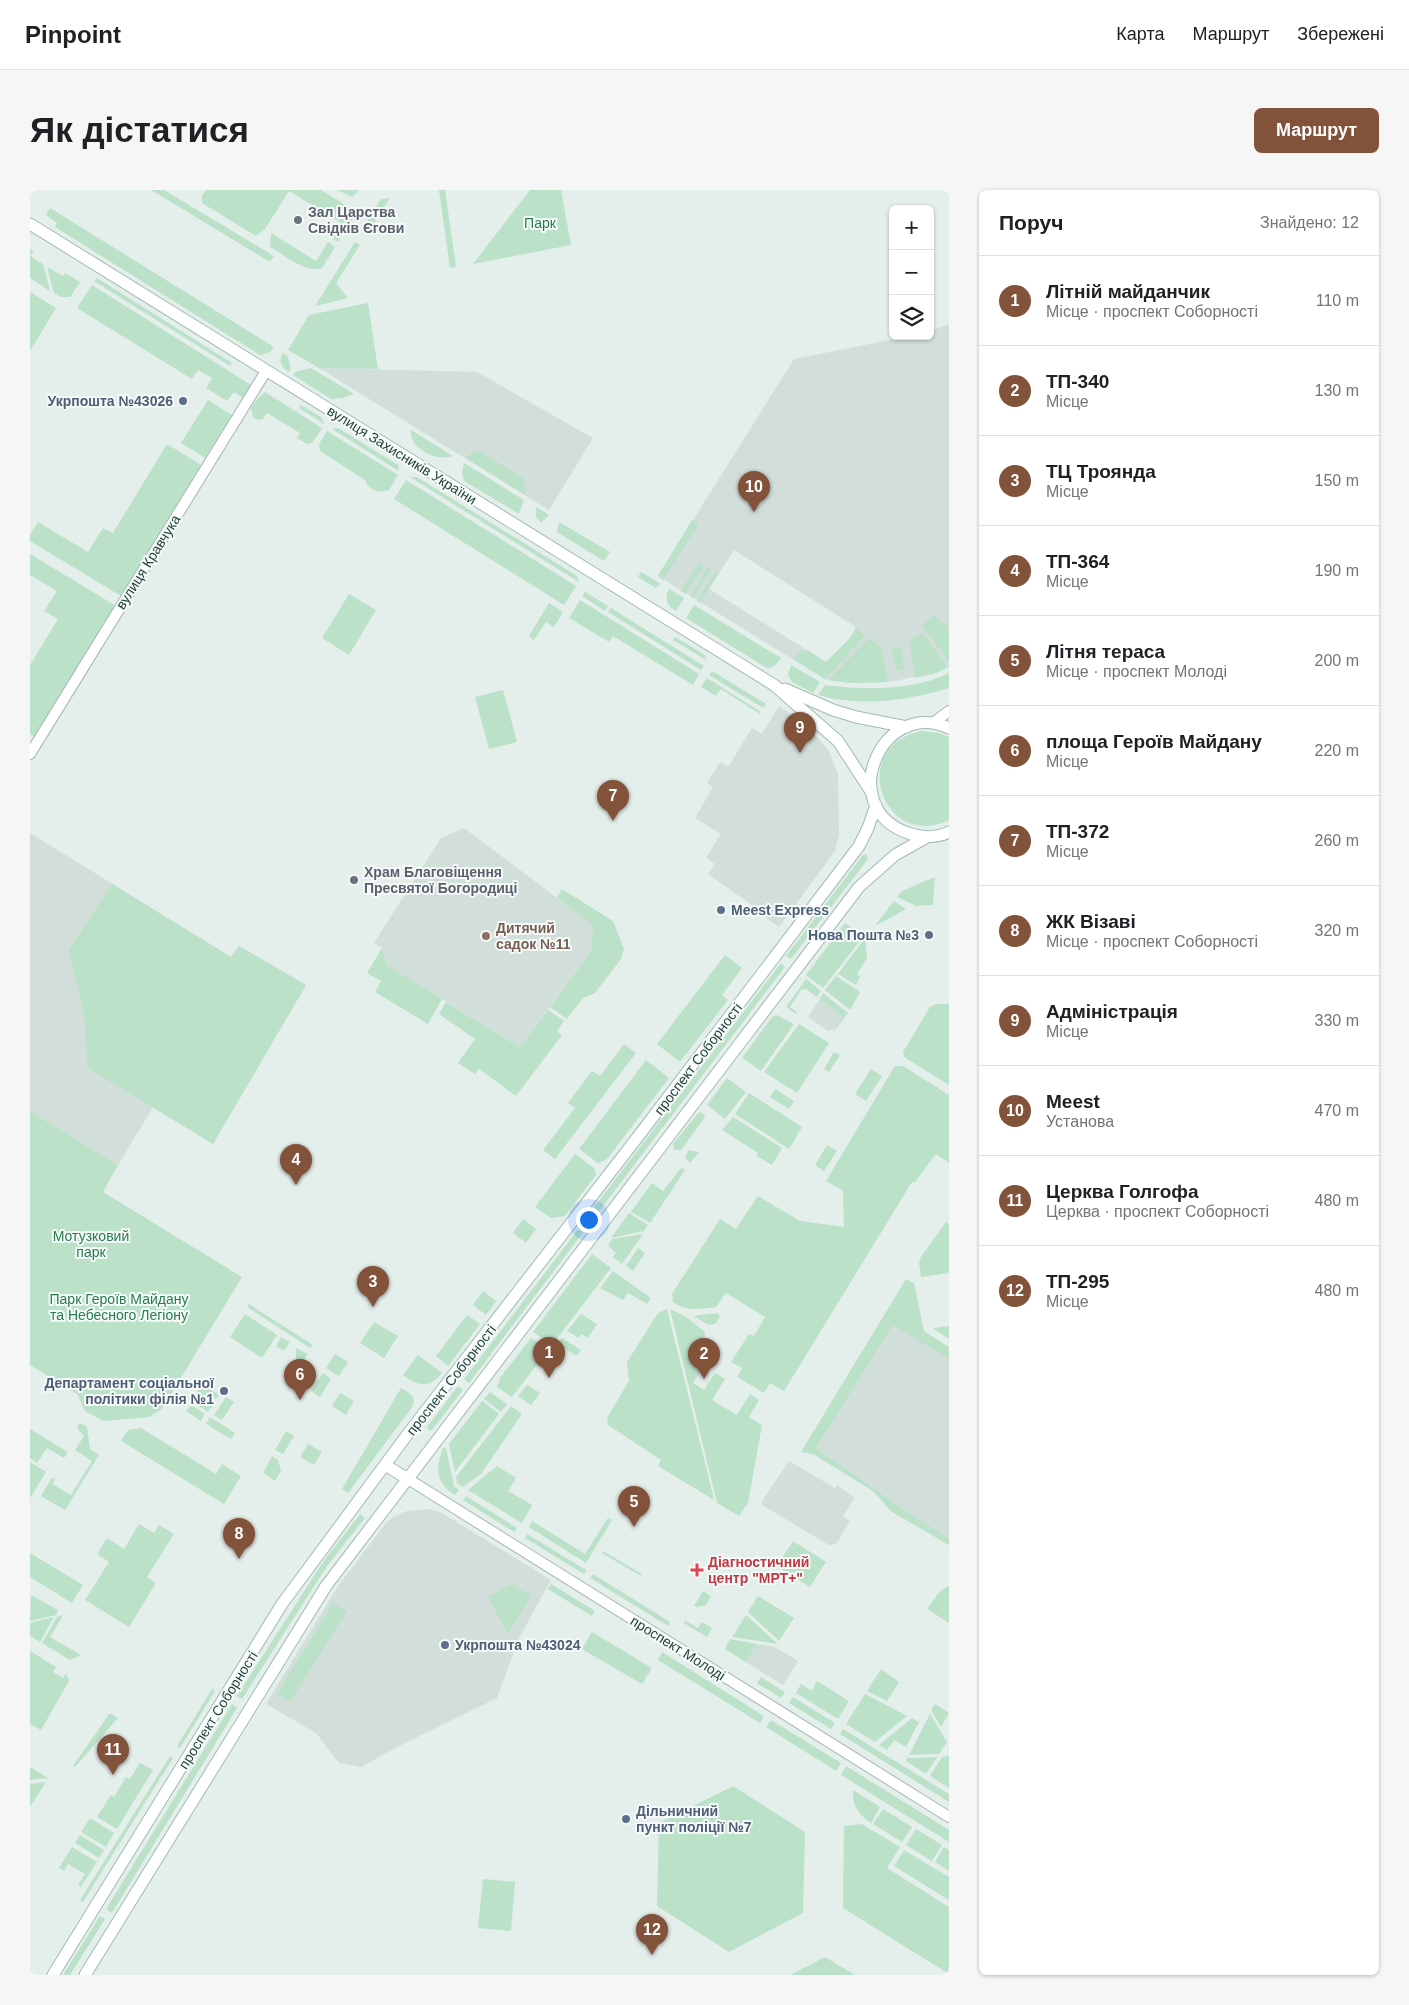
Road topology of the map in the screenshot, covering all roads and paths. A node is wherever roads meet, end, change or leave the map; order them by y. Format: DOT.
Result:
graph roads {
  1 [pos="30,224"];
  2 [pos="266,371"];
  3 [pos="774,685"];
  4 [pos="949,711"];
  5 [pos="933,724"];
  6 [pos="907,727"];
  7 [pos="949,728"];
  8 [pos="30,754"];
  9 [pos="872,792"];
  10 [pos="876,805"];
  11 [pos="948,834"];
  12 [pos="927,837"];
  13 [pos="385,1465"];
  14 [pos="408,1479"];
  15 [pos="949,1817"];
  16 [pos="53,1975"];
  17 [pos="84,1975"];
  1 -- 2 [label="main road, вулиця Захисників України"];
  2 -- 3 [label="main road, вулиця Захисників України"];
  2 -- 8 [label="street, вулиця Кравчука"];
  3 -- 6 [label="main road, вулиця Захисників України"];
  3 -- 9 [label="main road, вулиця Захисників України"];
  4 -- 5 [label="street"];
  5 -- 6 [label="main road"];
  5 -- 7 [label="main road"];
  6 -- 9 [label="main road"];
  9 -- 10 [label="main road"];
  10 -- 12 [label="main road"];
  10 -- 13 [label="main road, проспект Соборності"];
  11 -- 12 [label="main road"];
  12 -- 14 [label="main road, проспект Соборності"];
  13 -- 14 [label="main road"];
  13 -- 16 [label="main road, проспект Соборності"];
  14 -- 15 [label="street, проспект Молоді"];
  14 -- 17 [label="main road, проспект Соборності"];
}
